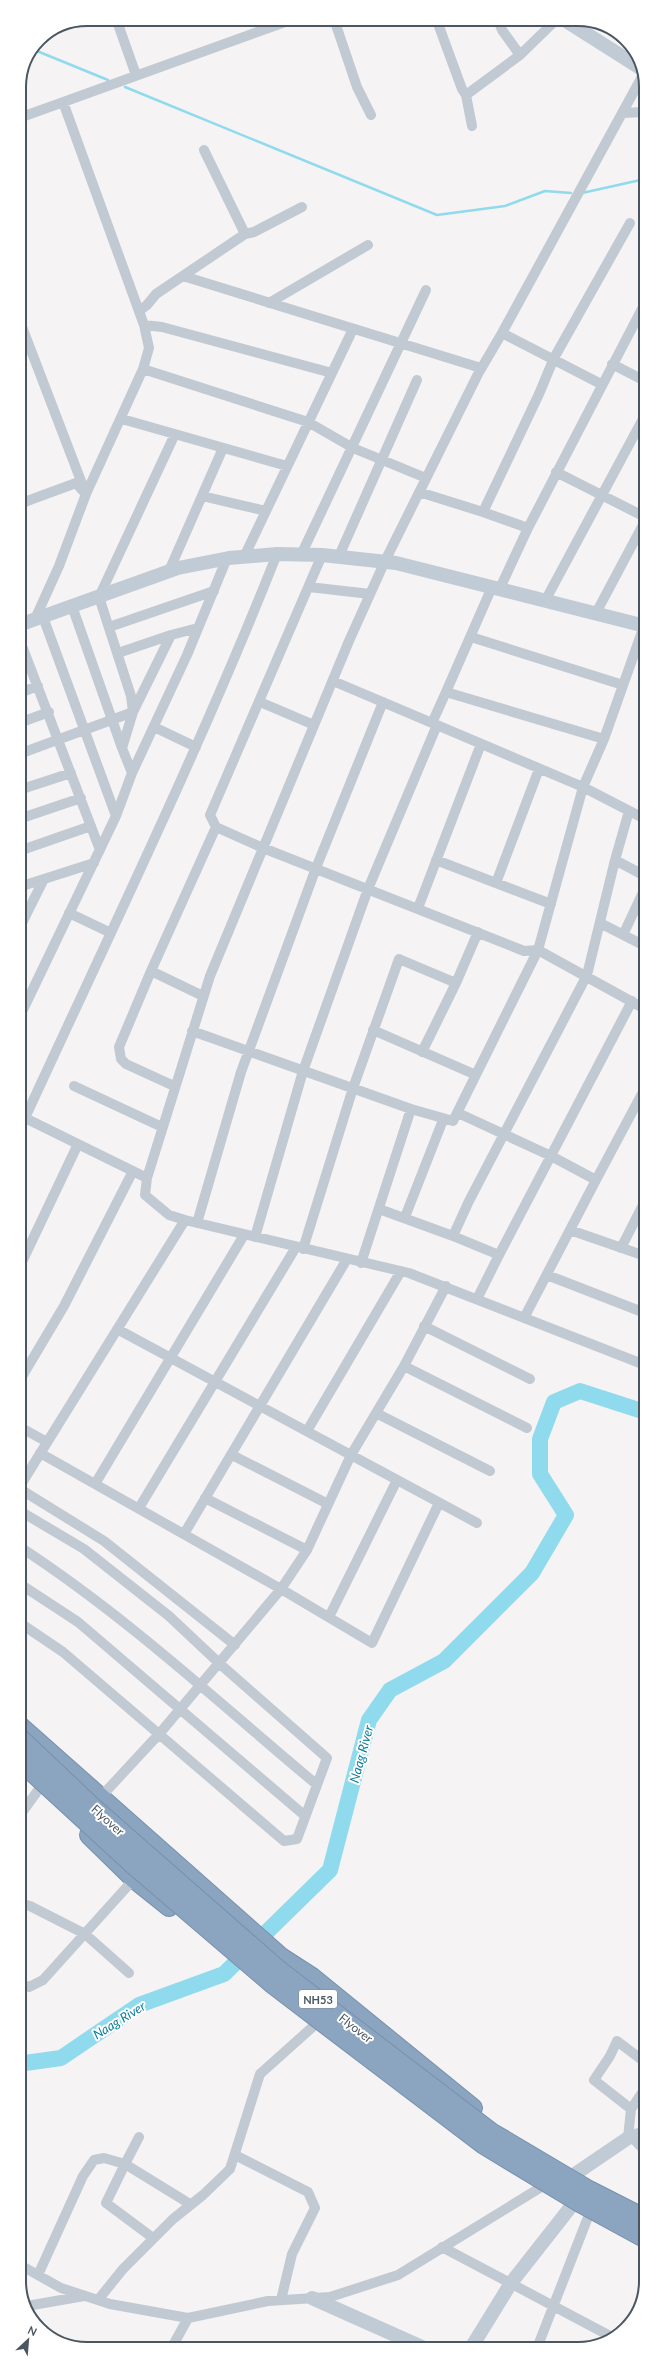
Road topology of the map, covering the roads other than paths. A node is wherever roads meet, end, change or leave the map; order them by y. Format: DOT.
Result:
graph roads {
  1 [pos="119,26"];
  2 [pos="274,26"];
  3 [pos="336,26"];
  4 [pos="439,26"];
  5 [pos="500,26"];
  6 [pos="550,26"];
  7 [pos="574,26"];
  8 [pos="520,55"];
  9 [pos="634,64"];
  10 [pos="136,75"];
  11 [pos="639,83"];
  12 [pos="466,95"];
  13 [pos="63,102"];
  14 [pos="639,112"];
  15 [pos="622,113"];
  16 [pos="26,115"];
  17 [pos="371,115"];
  18 [pos="472,126"];
  19 [pos="204,150"];
  20 [pos="302,207"];
  21 [pos="630,223"];
  22 [pos="245,234"];
  23 [pos="368,245"];
  24 [pos="183,276"];
  25 [pos="426,290"];
  26 [pos="269,303"];
  27 [pos="139,311"];
  28 [pos="639,314"];
  29 [pos="144,325"];
  30 [pos="353,329"];
  31 [pos="502,333"];
  32 [pos="26,337"];
  33 [pos="402,344"];
  34 [pos="554,358"];
  35 [pos="612,364"];
  36 [pos="143,370"];
  37 [pos="332,374"];
  38 [pos="478,374"];
  39 [pos="639,377"];
  40 [pos="417,380"];
  41 [pos="601,384"];
  42 [pos="122,419"];
  43 [pos="308,422"];
  44 [pos="639,426"];
  45 [pos="175,434"];
  46 [pos="222,448"];
  47 [pos="353,448"];
  48 [pos="382,460"];
  49 [pos="287,466"];
  50 [pos="556,472"];
  51 [pos="426,478"];
  52 [pos="419,492"];
  53 [pos="86,494"];
  54 [pos="603,495"];
  55 [pos="202,496"];
  56 [pos="26,501"];
  57 [pos="266,511"];
  58 [pos="482,512"];
  59 [pos="639,514"];
  60 [pos="528,528"];
  61 [pos="639,532"];
  62 [pos="277,554"];
  63 [pos="302,555"];
  64 [pos="322,555"];
  65 [pos="339,556"];
  66 [pos="244,557"];
  67 [pos="227,558"];
  68 [pos="385,561"];
  69 [pos="169,571"];
  70 [pos="309,587"];
  71 [pos="496,588"];
  72 [pos="214,591"];
  73 [pos="370,594"];
  74 [pos="99,597"];
  75 [pos="545,600"];
  76 [pos="72,606"];
  77 [pos="596,613"];
  78 [pos="39,618"];
  79 [pos="26,623"];
  80 [pos="639,625"];
  81 [pos="109,627"];
  82 [pos="198,628"];
  83 [pos="171,635"];
  84 [pos="471,637"];
  85 [pos="639,640"];
  86 [pos="118,653"];
  87 [pos="26,665"];
  88 [pos="333,681"];
  89 [pos="623,685"];
  90 [pos="38,686"];
  91 [pos="26,690"];
  92 [pos="446,692"];
  93 [pos="260,702"];
  94 [pos="383,702"];
  95 [pos="49,712"];
  96 [pos="133,712"];
  97 [pos="26,720"];
  98 [pos="112,721"];
  99 [pos="434,724"];
  100 [pos="314,725"];
  101 [pos="154,727"];
  102 [pos="86,729"];
  103 [pos="604,739"];
  104 [pos="59,740"];
  105 [pos="481,744"];
  106 [pos="196,747"];
  107 [pos="122,748"];
  108 [pos="26,752"];
  109 [pos="539,769"];
  110 [pos="72,772"];
  111 [pos="132,773"];
  112 [pos="583,787"];
  113 [pos="26,788"];
  114 [pos="81,798"];
  115 [pos="629,811"];
  116 [pos="116,816"];
  117 [pos="639,816"];
  118 [pos="26,817"];
  119 [pos="91,826"];
  120 [pos="216,827"];
  121 [pos="263,848"];
  122 [pos="26,849"];
  123 [pos="100,850"];
  124 [pos="436,860"];
  125 [pos="615,860"];
  126 [pos="94,862"];
  127 [pos="316,868"];
  128 [pos="639,873"];
  129 [pos="44,879"];
  130 [pos="496,883"];
  131 [pos="26,885"];
  132 [pos="368,889"];
  133 [pos="639,901"];
  134 [pos="550,904"];
  135 [pos="418,908"];
  136 [pos="69,913"];
  137 [pos="26,915"];
  138 [pos="600,924"];
  139 [pos="478,932"];
  140 [pos="111,933"];
  141 [pos="623,935"];
  142 [pos="639,943"];
  143 [pos="538,950"];
  144 [pos="151,971"];
  145 [pos="587,975"];
  146 [pos="456,983"];
  147 [pos="203,996"];
  148 [pos="632,1001"];
  149 [pos="26,1003"];
  150 [pos="639,1005"];
  151 [pos="373,1030"];
  152 [pos="192,1032"];
  153 [pos="422,1052"];
  154 [pos="248,1053"];
  155 [pos="303,1071"];
  156 [pos="476,1075"];
  157 [pos="74,1086"];
  158 [pos="174,1086"];
  159 [pos="353,1088"];
  160 [pos="639,1099"];
  161 [pos="26,1109"];
  162 [pos="411,1109"];
  163 [pos="458,1113"];
  164 [pos="26,1119"];
  165 [pos="443,1120"];
  166 [pos="162,1127"];
  167 [pos="503,1135"];
  168 [pos="78,1144"];
  169 [pos="551,1156"];
  170 [pos="133,1171"];
  171 [pos="147,1178"];
  172 [pos="596,1180"];
  173 [pos="379,1209"];
  174 [pos="639,1213"];
  175 [pos="405,1218"];
  176 [pos="185,1220"];
  177 [pos="197,1223"];
  178 [pos="570,1230"];
  179 [pos="244,1235"];
  180 [pos="453,1236"];
  181 [pos="255,1237"];
  182 [pos="300,1248"];
  183 [pos="621,1248"];
  184 [pos="26,1253"];
  185 [pos="639,1254"];
  186 [pos="499,1255"];
  187 [pos="347,1260"];
  188 [pos="361,1263"];
  189 [pos="401,1271"];
  190 [pos="547,1275"];
  191 [pos="446,1286"];
  192 [pos="477,1299"];
  193 [pos="639,1311"];
  194 [pos="524,1318"];
  195 [pos="424,1326"];
  196 [pos="117,1329"];
  197 [pos="169,1357"];
  198 [pos="639,1362"];
  199 [pos="404,1366"];
  200 [pos="26,1370"];
  201 [pos="530,1379"];
  202 [pos="214,1381"];
  203 [pos="261,1407"];
  204 [pos="376,1413"];
  205 [pos="527,1428"];
  206 [pos="26,1430"];
  207 [pos="307,1432"];
  208 [pos="47,1442"];
  209 [pos="40,1453"];
  210 [pos="232,1455"];
  211 [pos="351,1455"];
  212 [pos="490,1471"];
  213 [pos="26,1477"];
  214 [pos="397,1480"];
  215 [pos="95,1484"];
  216 [pos="26,1491"];
  217 [pos="205,1498"];
  218 [pos="440,1503"];
  219 [pos="328,1504"];
  220 [pos="139,1508"];
  221 [pos="26,1515"];
  222 [pos="477,1524"];
  223 [pos="184,1534"];
  224 [pos="307,1550"];
  225 [pos="26,1551"];
  226 [pos="26,1588"];
  227 [pos="281,1589"];
  228 [pos="329,1617"];
  229 [pos="26,1627"];
  230 [pos="235,1645"];
  231 [pos="220,1664"];
  232 [pos="200,1686"];
  233 [pos="180,1709"];
  234 [pos="26,1731"];
  235 [pos="160,1733"];
  236 [pos="26,1744"];
  237 [pos="26,1767"];
  238 [pos="26,1777"];
  239 [pos="316,1784"];
  240 [pos="39,1789"];
  241 [pos="99,1798"];
  242 [pos="26,1807"];
  243 [pos="304,1815"];
  244 [pos="82,1828"];
  245 [pos="134,1879"];
  246 [pos="26,1905"];
  247 [pos="85,1934"];
  248 [pos="281,1957"];
  249 [pos="129,1973"];
  250 [pos="260,1982"];
  251 [pos="26,1987"];
  252 [pos="317,2024"];
  253 [pos="639,2058"];
  254 [pos="639,2097"];
  255 [pos="631,2109"];
  256 [pos="636,2136"];
  257 [pos="139,2137"];
  258 [pos="235,2155"];
  259 [pos="125,2164"];
  260 [pos="575,2174"];
  261 [pos="543,2186"];
  262 [pos="190,2204"];
  263 [pos="572,2204"];
  264 [pos="639,2206"];
  265 [pos="590,2212"];
  266 [pos="639,2215"];
  267 [pos="639,2235"];
  268 [pos="153,2238"];
  269 [pos="639,2239"];
  270 [pos="442,2247"];
  271 [pos="26,2268"];
  272 [pos="38,2275"];
  273 [pos="511,2283"];
  274 [pos="86,2296"];
  275 [pos="312,2298"];
  276 [pos="98,2300"];
  277 [pos="281,2300"];
  278 [pos="31,2305"];
  279 [pos="554,2306"];
  280 [pos="188,2318"];
  281 [pos="607,2334"];
  282 [pos="175,2342"];
  283 [pos="411,2342"];
  284 [pos="478,2342"];
  285 [pos="539,2342"];
  1 -- 10 [label="street"];
  2 -- 10 [label="street"];
  3 -- 17 [label="street"];
  4 -- 12 [label="street"];
  5 -- 8 [label="street"];
  6 -- 8 [label="street"];
  7 -- 9 [label="street"];
  8 -- 12 [label="street"];
  10 -- 13 [label="street"];
  11 -- 15 [label="street"];
  12 -- 18 [label="street"];
  13 -- 16 [label="street"];
  13 -- 27 [label="street"];
  14 -- 15 [label="street"];
  15 -- 31 [label="street"];
  19 -- 22 [label="street"];
  20 -- 22 [label="street"];
  21 -- 34 [label="street"];
  22 -- 24 [label="street"];
  23 -- 26 [label="street"];
  24 -- 26 [label="street"];
  24 -- 27 [label="street"];
  25 -- 33 [label="street"];
  26 -- 30 [label="street"];
  27 -- 29 [label="street"];
  28 -- 35 [label="street"];
  29 -- 36 [label="street"];
  29 -- 37 [label="street"];
  30 -- 33 [label="street"];
  30 -- 37 [label="street"];
  31 -- 34 [label="street"];
  31 -- 38 [label="street"];
  32 -- 53 [label="street"];
  33 -- 38 [label="street"];
  33 -- 47 [label="street"];
  34 -- 41 [label="street"];
  34 -- 58 [label="street"];
  35 -- 39 [label="street"];
  35 -- 41 [label="street"];
  36 -- 42 [label="street"];
  36 -- 43 [label="street"];
  37 -- 43 [label="street"];
  38 -- 51 [label="street"];
  40 -- 48 [label="street"];
  41 -- 50 [label="street"];
  42 -- 45 [label="street"];
  42 -- 53 [label="street"];
  43 -- 47 [label="street"];
  43 -- 49 [label="street"];
  44 -- 54 [label="street"];
  45 -- 46 [label="street"];
  45 -- 74 [label="street"];
  46 -- 49 [label="street"];
  46 -- 55 [label="street"];
  47 -- 48 [label="street"];
  47 -- 63 [label="street"];
  48 -- 51 [label="street"];
  48 -- 65 [label="street"];
  49 -- 57 [label="street"];
  50 -- 54 [label="street"];
  50 -- 60 [label="street"];
  51 -- 52 [label="street"];
  52 -- 58 [label="street"];
  52 -- 68 [label="street"];
  53 -- 56 [label="street"];
  53 -- 78 [label="street"];
  54 -- 59 [label="street"];
  54 -- 75 [label="street"];
  55 -- 57 [label="street"];
  55 -- 69 [label="street"];
  57 -- 66 [label="street"];
  58 -- 60 [label="street"];
  60 -- 71 [label="street"];
  61 -- 77 [label="street"];
  62 -- 63 [label="street"];
  62 -- 66 [label="street"];
  62 -- 106 [label="street"];
  63 -- 64 [label="street"];
  64 -- 65 [label="street"];
  64 -- 70 [label="street"];
  65 -- 68 [label="street"];
  66 -- 67 [label="street"];
  67 -- 69 [label="street"];
  67 -- 72 [label="street"];
  68 -- 71 [label="street"];
  68 -- 73 [label="street"];
  69 -- 74 [label="street"];
  70 -- 73 [label="street"];
  70 -- 93 [label="street"];
  71 -- 75 [label="street"];
  71 -- 84 [label="street"];
  72 -- 81 [label="street"];
  72 -- 82 [label="street"];
  73 -- 88 [label="street"];
  74 -- 76 [label="street"];
  74 -- 81 [label="street"];
  75 -- 77 [label="street"];
  76 -- 78 [label="street"];
  76 -- 98 [label="street"];
  77 -- 80 [label="street"];
  78 -- 79 [label="street"];
  78 -- 102 [label="street"];
  81 -- 86 [label="street"];
  82 -- 83 [label="street"];
  82 -- 101 [label="street"];
  83 -- 86 [label="street"];
  83 -- 96 [label="street"];
  84 -- 89 [label="street"];
  84 -- 92 [label="street"];
  85 -- 89 [label="street"];
  86 -- 96 [label="street"];
  87 -- 90 [label="street"];
  88 -- 94 [label="street"];
  88 -- 100 [label="street"];
  89 -- 103 [label="street"];
  90 -- 91 [label="street"];
  90 -- 95 [label="street"];
  92 -- 99 [label="street"];
  92 -- 103 [label="street"];
  93 -- 100 [label="street"];
  93 -- 120 [label="street"];
  94 -- 99 [label="street"];
  94 -- 127 [label="street"];
  95 -- 97 [label="street"];
  95 -- 104 [label="street"];
  96 -- 98 [label="street"];
  96 -- 107 [label="street"];
  98 -- 102 [label="street"];
  98 -- 107 [label="street"];
  99 -- 105 [label="street"];
  99 -- 132 [label="street"];
  100 -- 121 [label="street"];
  101 -- 106 [label="street"];
  101 -- 111 [label="street"];
  102 -- 104 [label="street"];
  102 -- 116 [label="street"];
  103 -- 112 [label="street"];
  104 -- 108 [label="street"];
  104 -- 110 [label="street"];
  105 -- 109 [label="street"];
  105 -- 124 [label="street"];
  106 -- 140 [label="street"];
  107 -- 111 [label="street"];
  109 -- 112 [label="street"];
  109 -- 130 [label="street"];
  110 -- 113 [label="street"];
  110 -- 114 [label="street"];
  111 -- 116 [label="street"];
  112 -- 115 [label="street"];
  112 -- 134 [label="street"];
  114 -- 118 [label="street"];
  114 -- 119 [label="street"];
  115 -- 117 [label="street"];
  115 -- 125 [label="street"];
  116 -- 123 [label="street"];
  119 -- 122 [label="street"];
  119 -- 123 [label="street"];
  120 -- 121 [label="street"];
  120 -- 144 [label="street"];
  121 -- 127 [label="street"];
  121 -- 147 [label="street"];
  123 -- 126 [label="street"];
  124 -- 130 [label="street"];
  124 -- 135 [label="street"];
  125 -- 128 [label="street"];
  125 -- 138 [label="street"];
  126 -- 129 [label="street"];
  126 -- 136 [label="street"];
  127 -- 132 [label="street"];
  127 -- 154 [label="street"];
  129 -- 131 [label="street"];
  129 -- 137 [label="street"];
  130 -- 134 [label="street"];
  132 -- 135 [label="street"];
  132 -- 155 [label="street"];
  133 -- 141 [label="street"];
  134 -- 143 [label="street"];
  135 -- 139 [label="street"];
  136 -- 140 [label="street"];
  136 -- 149 [label="street"];
  138 -- 141 [label="street"];
  138 -- 145 [label="street"];
  139 -- 143 [label="street"];
  139 -- 146 [label="street"];
  140 -- 161 [label="street"];
  141 -- 142 [label="street"];
  143 -- 145 [label="street"];
  143 -- 156 [label="street"];
  144 -- 147 [label="street"];
  144 -- 158 [label="street"];
  145 -- 148 [label="street"];
  145 -- 167 [label="street"];
  146 -- 151 [label="street"];
  146 -- 153 [label="street"];
  147 -- 152 [label="street"];
  148 -- 150 [label="street"];
  148 -- 169 [label="street"];
  151 -- 153 [label="street"];
  151 -- 159 [label="street"];
  152 -- 154 [label="street"];
  152 -- 158 [label="street"];
  153 -- 156 [label="street"];
  154 -- 155 [label="street"];
  154 -- 177 [label="street"];
  155 -- 159 [label="street"];
  155 -- 181 [label="street"];
  156 -- 163 [label="street"];
  157 -- 166 [label="street"];
  158 -- 166 [label="street"];
  159 -- 162 [label="street"];
  159 -- 182 [label="street"];
  160 -- 172 [label="street"];
  162 -- 165 [label="street"];
  162 -- 173 [label="street"];
  163 -- 165 [label="street"];
  163 -- 167 [label="street"];
  164 -- 168 [label="street"];
  165 -- 175 [label="street"];
  166 -- 171 [label="street"];
  167 -- 169 [label="street"];
  167 -- 180 [label="street"];
  168 -- 170 [label="street"];
  168 -- 184 [label="street"];
  169 -- 172 [label="street"];
  169 -- 186 [label="street"];
  170 -- 171 [label="street"];
  170 -- 200 [label="street"];
  171 -- 176 [label="street"];
  172 -- 178 [label="street"];
  173 -- 175 [label="street"];
  173 -- 188 [label="street"];
  174 -- 183 [label="street"];
  175 -- 180 [label="street"];
  176 -- 177 [label="street"];
  176 -- 196 [label="street"];
  177 -- 179 [label="street"];
  178 -- 183 [label="street"];
  178 -- 190 [label="street"];
  179 -- 181 [label="street"];
  179 -- 197 [label="street"];
  180 -- 186 [label="street"];
  181 -- 182 [label="street"];
  182 -- 187 [label="street"];
  182 -- 202 [label="street"];
  183 -- 185 [label="street"];
  186 -- 192 [label="street"];
  187 -- 188 [label="street"];
  187 -- 203 [label="street"];
  188 -- 189 [label="street"];
  189 -- 191 [label="street"];
  189 -- 207 [label="street"];
  190 -- 193 [label="street"];
  190 -- 194 [label="street"];
  191 -- 192 [label="street"];
  191 -- 195 [label="street"];
  192 -- 194 [label="street"];
  194 -- 198 [label="street"];
  195 -- 199 [label="street"];
  195 -- 201 [label="street"];
  196 -- 197 [label="street"];
  196 -- 208 [label="street"];
  197 -- 202 [label="street"];
  197 -- 215 [label="street"];
  199 -- 204 [label="street"];
  199 -- 205 [label="street"];
  202 -- 203 [label="street"];
  202 -- 220 [label="street"];
  203 -- 207 [label="street"];
  203 -- 210 [label="street"];
  204 -- 211 [label="street"];
  204 -- 212 [label="street"];
  206 -- 208 [label="street"];
  207 -- 211 [label="street"];
  208 -- 209 [label="street"];
  209 -- 213 [label="street"];
  209 -- 215 [label="street"];
  210 -- 217 [label="street"];
  210 -- 219 [label="street"];
  211 -- 214 [label="street"];
  211 -- 219 [label="street"];
  214 -- 218 [label="street"];
  214 -- 228 [label="street"];
  215 -- 220 [label="street"];
  216 -- 230 [label="street"];
  217 -- 223 [label="street"];
  217 -- 224 [label="street"];
  218 -- 222 [label="street"];
  218 -- 228 [label="street"];
  219 -- 224 [label="street"];
  220 -- 223 [label="street"];
  221 -- 231 [label="street"];
  223 -- 227 [label="street"];
  224 -- 227 [label="street"];
  225 -- 232 [label="street"];
  226 -- 233 [label="street"];
  227 -- 228 [label="street"];
  227 -- 230 [label="street"];
  229 -- 235 [label="street"];
  230 -- 231 [label="street"];
  231 -- 232 [label="street"];
  231 -- 239 [label="street"];
  232 -- 233 [label="street"];
  232 -- 239 [label="street"];
  233 -- 235 [label="street"];
  233 -- 243 [label="street"];
  234 -- 241 [label="highway, NH53"];
  235 -- 241 [label="street"];
  235 -- 243 [label="street"];
  236 -- 266 [label="highway, Flyover / NH53, bridge"];
  237 -- 267 [label="highway, Flyover / NH53, bridge"];
  238 -- 240 [label="highway, NH53"];
  239 -- 243 [label="street"];
  240 -- 242 [label="street"];
  240 -- 244 [label="highway, NH53"];
  241 -- 244 [label="street"];
  241 -- 248 [label="highway, NH53"];
  244 -- 245 [label="highway, NH53"];
  245 -- 247 [label="street"];
  245 -- 250 [label="highway, NH53"];
  246 -- 247 [label="street"];
  247 -- 249 [label="street"];
  247 -- 251 [label="street"];
  248 -- 250 [label="highway"];
  248 -- 260 [label="highway, NH53"];
  250 -- 252 [label="highway, NH53"];
  252 -- 258 [label="street"];
  252 -- 261 [label="highway, NH53"];
  253 -- 255 [label="street"];
  254 -- 255 [label="street"];
  255 -- 256 [label="street"];
  256 -- 260 [label="street"];
  257 -- 259 [label="street"];
  258 -- 262 [label="street"];
  258 -- 277 [label="street"];
  259 -- 262 [label="street"];
  259 -- 268 [label="street"];
  259 -- 272 [label="street"];
  260 -- 263 [label="street"];
  260 -- 264 [label="highway, NH53"];
  261 -- 263 [label="highway, NH53"];
  261 -- 270 [label="street"];
  262 -- 268 [label="street"];
  263 -- 265 [label="highway, NH53"];
  263 -- 273 [label="street"];
  265 -- 269 [label="highway, NH53"];
  265 -- 279 [label="street"];
  268 -- 276 [label="street"];
  270 -- 273 [label="street"];
  270 -- 275 [label="street"];
  271 -- 272 [label="street"];
  272 -- 274 [label="street"];
  273 -- 279 [label="street"];
  273 -- 284 [label="street"];
  274 -- 276 [label="street"];
  274 -- 278 [label="street"];
  275 -- 277 [label="street"];
  275 -- 283 [label="street"];
  276 -- 280 [label="street"];
  277 -- 280 [label="street"];
  279 -- 281 [label="street"];
  279 -- 285 [label="street"];
  280 -- 282 [label="street"];
}
